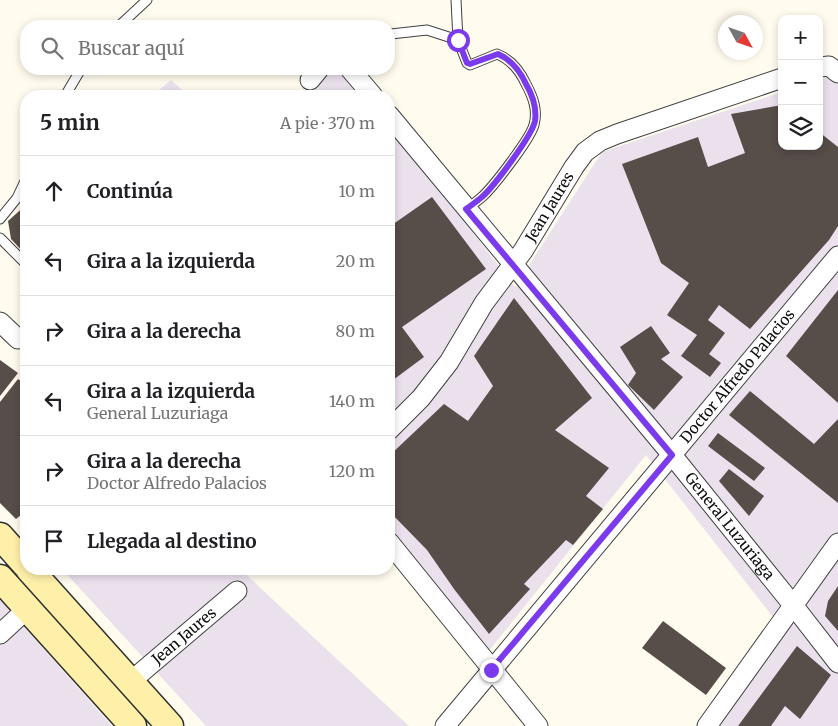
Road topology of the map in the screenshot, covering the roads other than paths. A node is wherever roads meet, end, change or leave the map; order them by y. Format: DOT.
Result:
graph roads {
  1 [pos="147,0"];
  2 [pos="456,0"];
  3 [pos="125,20"];
  4 [pos="395,34"];
  5 [pos="458,40"];
  6 [pos="78,75"];
  7 [pos="355,75"];
  8 [pos="778,79"];
  9 [pos="69,90"];
  10 [pos="368,90"];
  11 [pos="395,124"];
  12 [pos="20,193"];
  13 [pos="466,209"];
  14 [pos="0,219"];
  15 [pos="0,238"];
  16 [pos="838,256"];
  17 [pos="20,258"];
  18 [pos="512,265"];
  19 [pos="0,322"];
  20 [pos="20,336"];
  21 [pos="395,424"];
  22 [pos="672,455"];
  23 [pos="0,536"];
  24 [pos="838,543"];
  25 [pos="395,550"];
  26 [pos="20,558"];
  27 [pos="34,575"];
  28 [pos="0,578"];
  29 [pos="238,591"];
  30 [pos="793,605"];
  31 [pos="27,609"];
  32 [pos="0,634"];
  33 [pos="838,663"];
  34 [pos="491,670"];
  35 [pos="130,682"];
  36 [pos="133,726"];
  37 [pos="170,726"];
  38 [pos="444,726"];
  39 [pos="538,726"];
  40 [pos="707,726"];
  1 -- 3 [label="lane"];
  2 -- 5 [label="lane"];
  4 -- 5 [label="lane"];
  5 -- 13 [label="lane"];
  6 -- 9 [label="lane"];
  7 -- 10 [label="street"];
  8 -- 18 [label="street, Jean Jaures"];
  11 -- 13 [label="street, General Luzuriaga"];
  12 -- 14 [label="lane"];
  13 -- 18 [label="street, General Luzuriaga"];
  15 -- 17 [label="lane"];
  16 -- 22 [label="street, Doctor Alfredo Palacios"];
  18 -- 21 [label="street, Jean Jaures"];
  18 -- 22 [label="street, General Luzuriaga"];
  19 -- 20 [label="street"];
  22 -- 30 [label="street, General Luzuriaga"];
  22 -- 34 [label="street, Doctor Alfredo Palacios"];
  23 -- 26 [label="main road"];
  24 -- 30 [label="street"];
  25 -- 34 [label="street"];
  27 -- 35 [label="main road"];
  28 -- 31 [label="main road"];
  29 -- 35 [label="street, Jean Jaures"];
  30 -- 33 [label="street, General Luzuriaga"];
  30 -- 40 [label="street"];
  31 -- 32 [label="street"];
  31 -- 36 [label="main road"];
  34 -- 38 [label="street, Doctor Alfredo Palacios"];
  34 -- 39 [label="street"];
  35 -- 37 [label="main road"];
}
